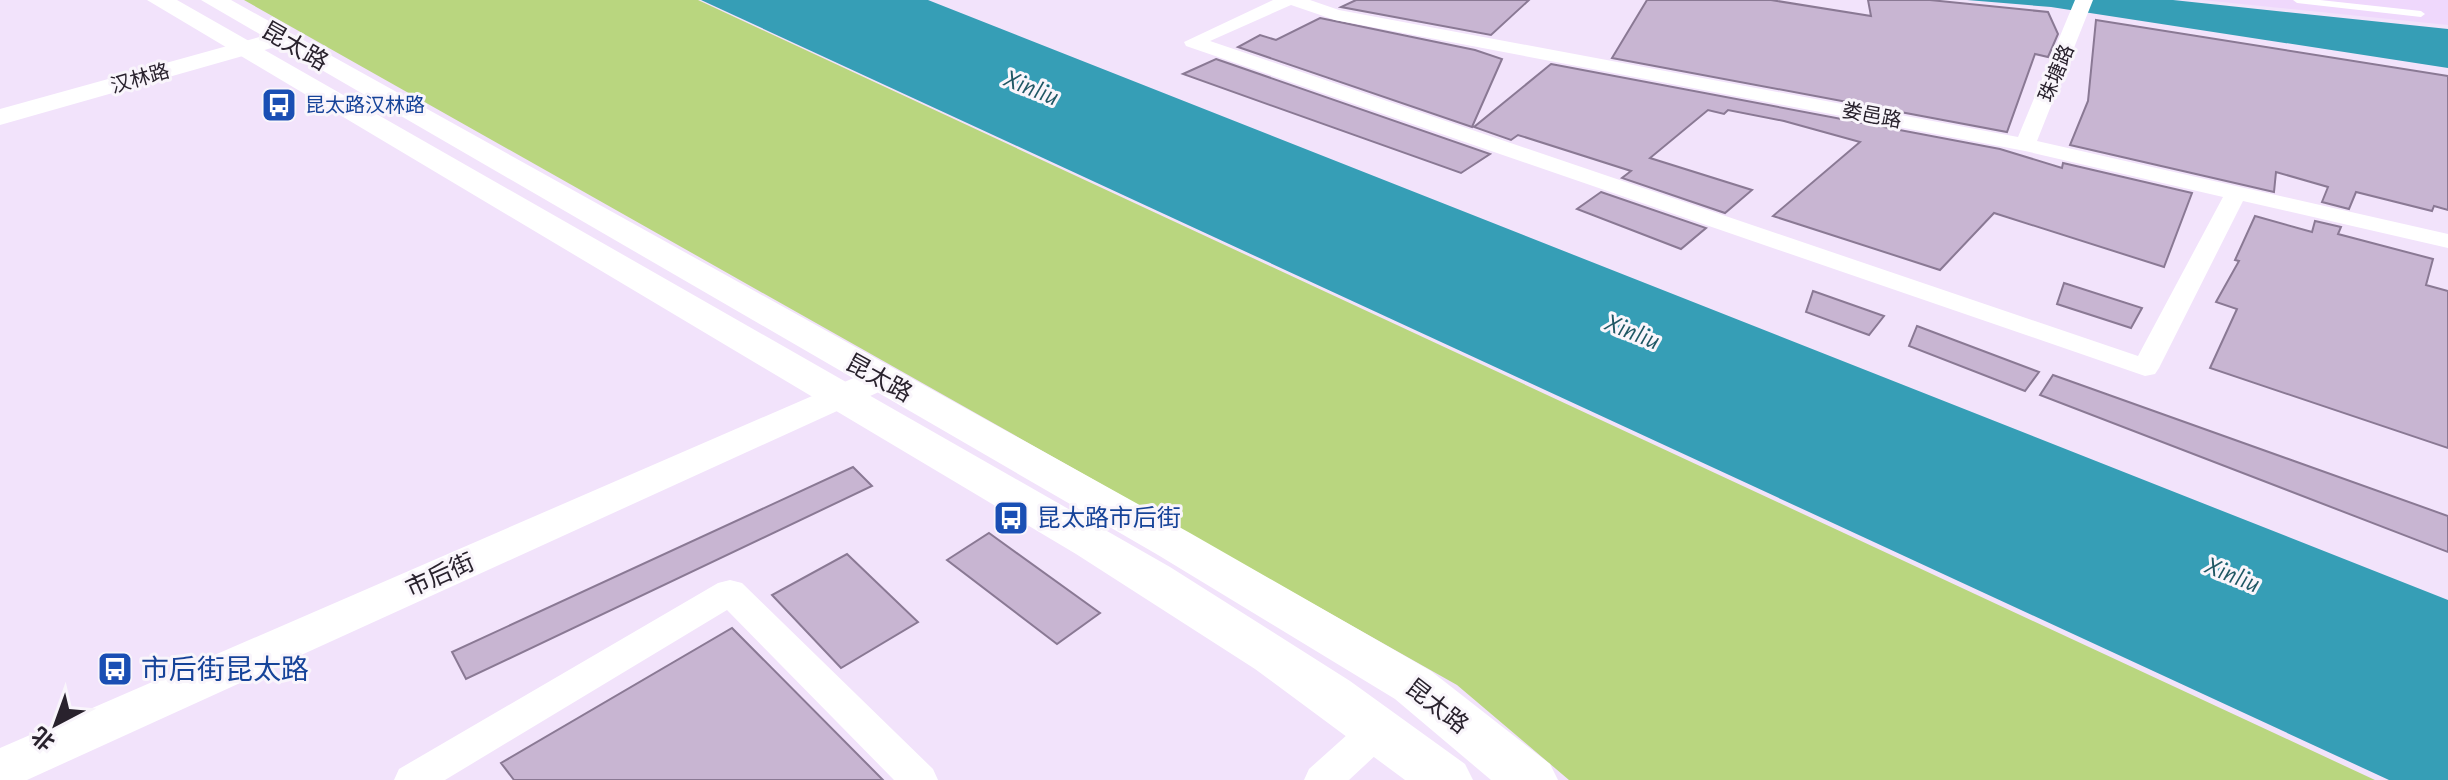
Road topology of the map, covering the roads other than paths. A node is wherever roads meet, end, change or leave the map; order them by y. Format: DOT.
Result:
graph roads {
  1 [pos="159,0"];
  2 [pos="213,0"];
  3 [pos="1288,0"];
  4 [pos="1294,0"];
  5 [pos="2297,0"];
  6 [pos="2081,9"];
  7 [pos="2421,14"];
  8 [pos="281,38"];
  9 [pos="242,49"];
  10 [pos="0,117"];
  11 [pos="2025,145"];
  12 [pos="2236,193"];
  13 [pos="2448,241"];
  14 [pos="861,386"];
  15 [pos="1380,728"];
  16 [pos="0,770"];
  17 [pos="413,780"];
  18 [pos="919,780"];
  19 [pos="1323,780"];
  20 [pos="1445,780"];
  21 [pos="1530,780"];
  1 -- 9 [label="main road, 昆太路"];
  2 -- 8 [label="main road, 昆太路"];
  3 -- 12 [label="street"];
  4 -- 11 [label="street, 娄邑路"];
  5 -- 7 [label="lane"];
  6 -- 11 [label="street, 珠塘路"];
  8 -- 9 [label="street, 汉林路"];
  8 -- 14 [label="main road, 昆太路"];
  9 -- 10 [label="street, 汉林路"];
  9 -- 14 [label="main road, 昆太路"];
  11 -- 12 [label="street, 娄邑路"];
  12 -- 13 [label="street, 娄邑路"];
  14 -- 15 [label="main road, 昆太路"];
  14 -- 16 [label="street, 市后街"];
  14 -- 21 [label="main road, 昆太路"];
  15 -- 19 [label="street"];
  15 -- 20 [label="main road, 昆太路"];
  17 -- 18 [label="street"];
}
